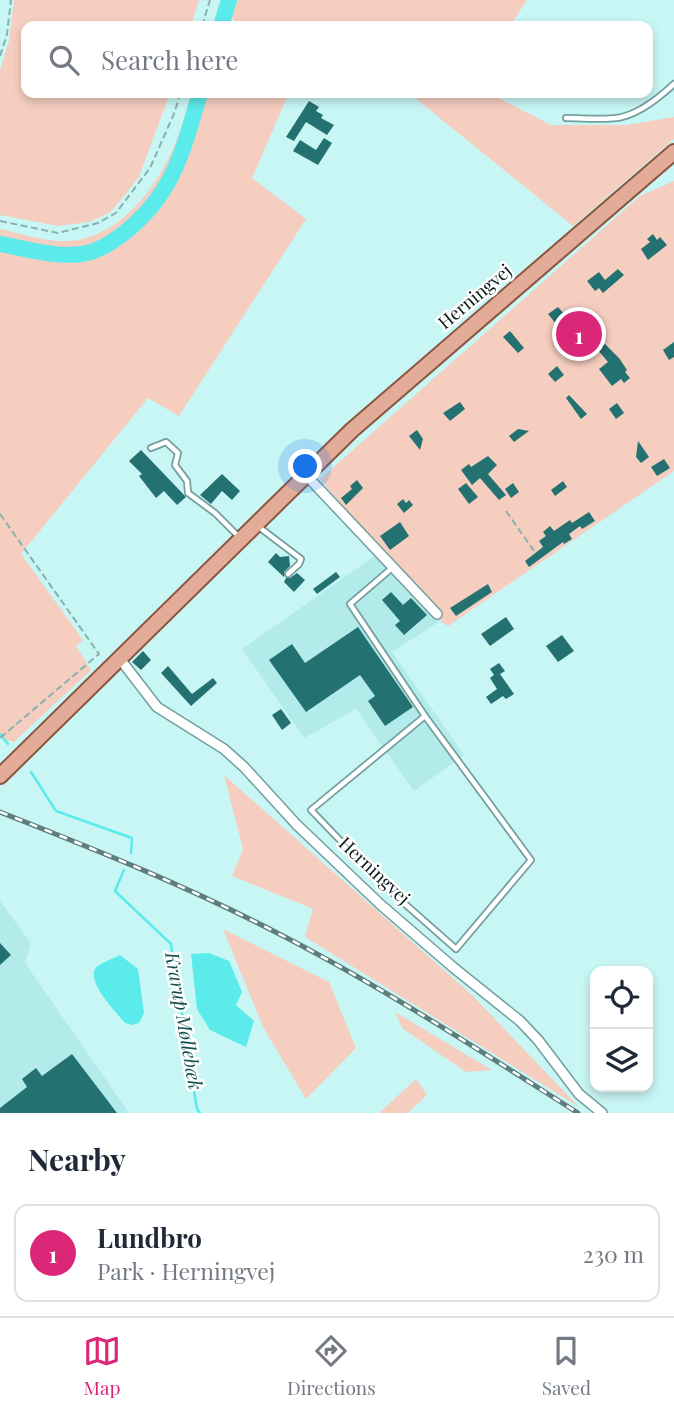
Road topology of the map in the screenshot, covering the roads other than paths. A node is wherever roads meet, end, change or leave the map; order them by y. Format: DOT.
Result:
graph roads {
  1 [pos="674,84"];
  2 [pos="566,118"];
  3 [pos="674,152"];
  4 [pos="151,448"];
  5 [pos="306,475"];
  6 [pos="255,524"];
  7 [pos="241,539"];
  8 [pos="393,568"];
  9 [pos="288,574"];
  10 [pos="437,614"];
  11 [pos="120,659"];
  12 [pos="425,716"];
  13 [pos="0,776"];
  14 [pos="602,1113"];
  1 -- 2 [label="lane"];
  3 -- 5 [label="main road, Herningvej"];
  4 -- 7 [label="lane"];
  5 -- 6 [label="main road, Herningvej"];
  5 -- 8 [label="street"];
  6 -- 7 [label="main road, Herningvej"];
  6 -- 9 [label="lane"];
  7 -- 11 [label="main road, Herningvej"];
  8 -- 10 [label="street"];
  8 -- 12 [label="lane"];
  11 -- 13 [label="main road, Herningvej"];
  11 -- 14 [label="street, Herningvej"];
  12 -- 12 [label="lane"];
}
